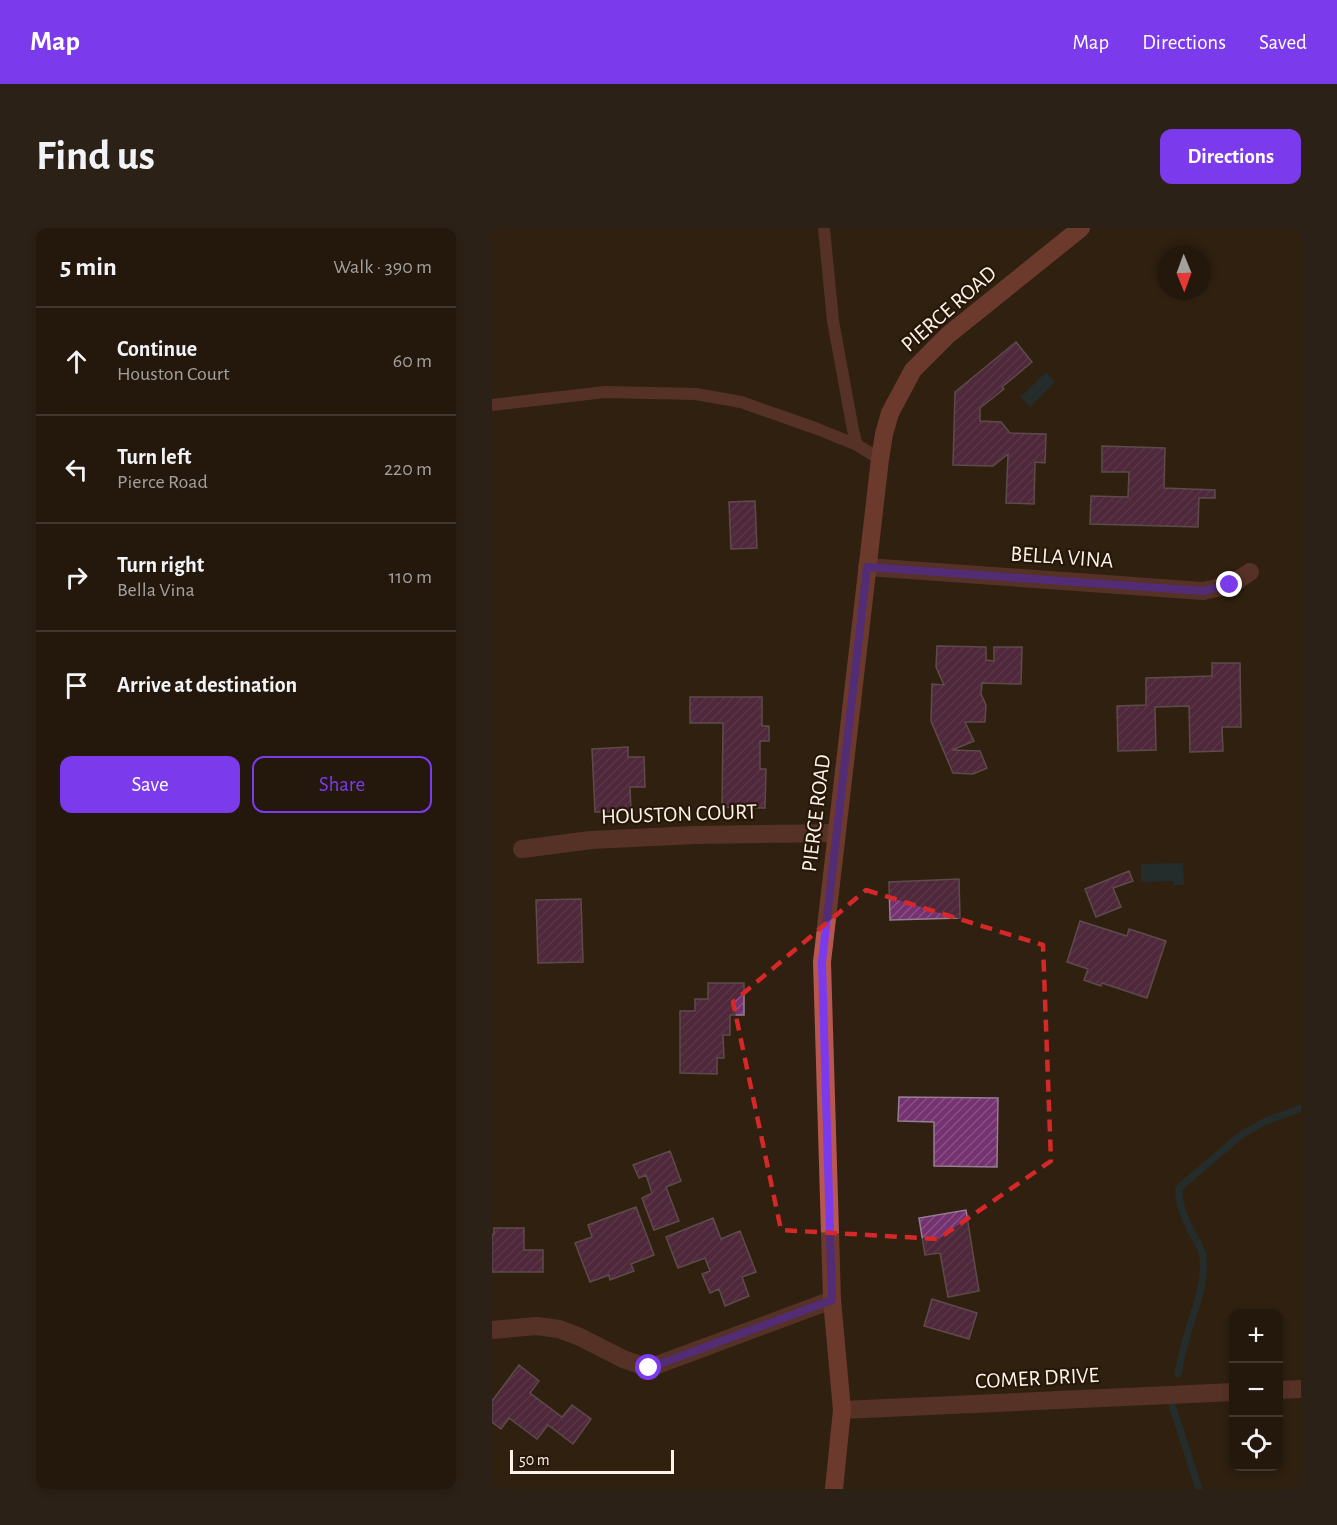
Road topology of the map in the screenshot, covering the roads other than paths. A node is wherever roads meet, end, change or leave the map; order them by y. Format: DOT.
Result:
graph roads {
  1 [pos="824,228"];
  2 [pos="1081,228"];
  3 [pos="492,405"];
  4 [pos="857,445"];
  5 [pos="880,459"];
  6 [pos="867,567"];
  7 [pos="1250,572"];
  8 [pos="837,833"];
  9 [pos="522,849"];
  10 [pos="832,1300"];
  11 [pos="492,1330"];
  12 [pos="1301,1389"];
  13 [pos="1283,1390"];
  14 [pos="1229,1392"];
  15 [pos="842,1410"];
  16 [pos="834,1489"];
  1 -- 4 [label="lane"];
  2 -- 5 [label="street, PIERCE ROAD"];
  3 -- 4 [label="lane"];
  4 -- 5 [label="lane"];
  5 -- 6 [label="street, PIERCE ROAD"];
  6 -- 7 [label="street, BELLA VINA"];
  6 -- 8 [label="street, PIERCE ROAD"];
  8 -- 9 [label="street, HOUSTON COURT"];
  8 -- 10 [label="street, PIERCE ROAD"];
  10 -- 11 [label="street"];
  10 -- 15 [label="street, PIERCE ROAD"];
  12 -- 13 [label="street"];
  14 -- 15 [label="street, COMER DRIVE"];
  15 -- 16 [label="street, PIERCE ROAD"];
}
